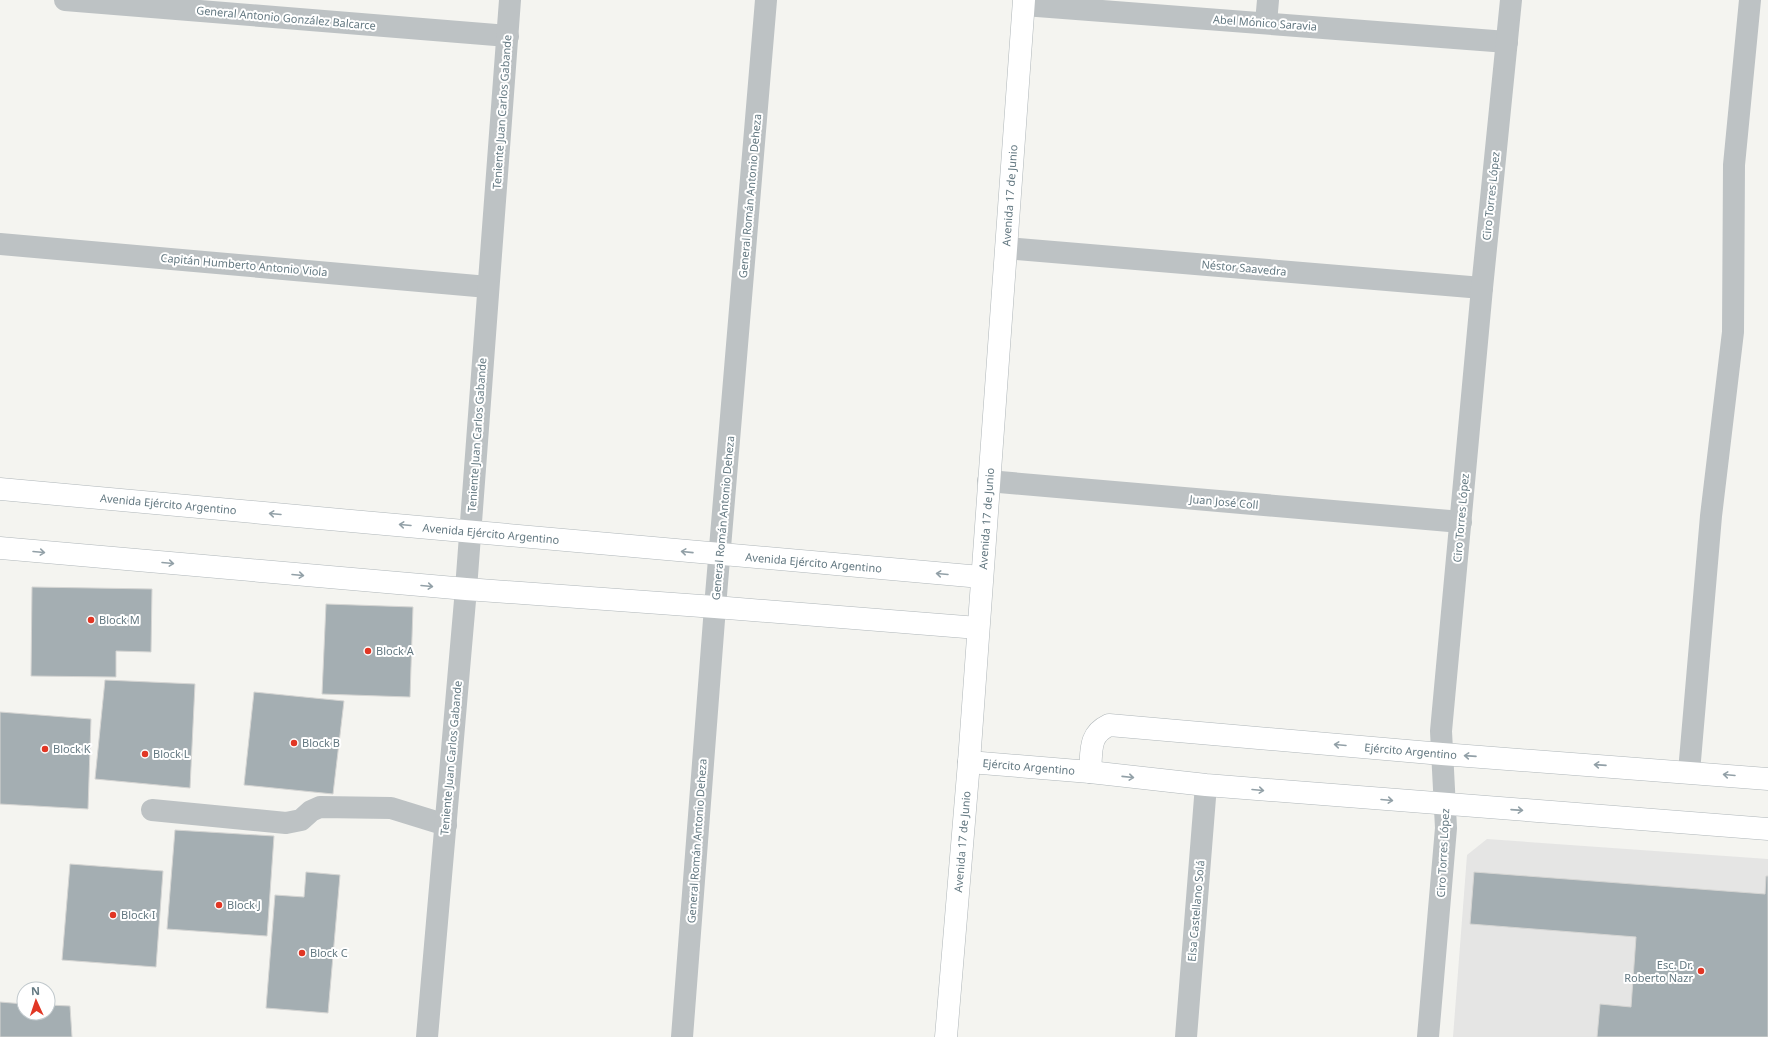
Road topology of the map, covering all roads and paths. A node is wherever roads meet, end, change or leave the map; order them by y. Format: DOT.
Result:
graph roads {
  1 [pos="65,0"];
  2 [pos="510,0"];
  3 [pos="766,0"];
  4 [pos="1268,0"];
  5 [pos="1511,0"];
  6 [pos="1750,0"];
  7 [pos="1024,2"];
  8 [pos="1266,23"];
  9 [pos="508,36"];
  10 [pos="1507,42"];
  11 [pos="0,244"];
  12 [pos="1006,248"];
  13 [pos="488,287"];
  14 [pos="1482,288"];
  15 [pos="988,481"];
  16 [pos="0,489"];
  17 [pos="1461,522"];
  18 [pos="470,531"];
  19 [pos="0,548"];
  20 [pos="720,555"];
  21 [pos="981,577"];
  22 [pos="466,589"];
  23 [pos="715,607"];
  24 [pos="978,628"];
  25 [pos="1442,754"];
  26 [pos="969,762"];
  27 [pos="1090,772"];
  28 [pos="1689,772"];
  29 [pos="1768,779"];
  30 [pos="1206,786"];
  31 [pos="1446,805"];
  32 [pos="152,810"];
  33 [pos="446,825"];
  34 [pos="1768,829"];
  35 [pos="427,1037"];
  36 [pos="682,1037"];
  37 [pos="946,1037"];
  38 [pos="1186,1037"];
  39 [pos="1428,1037"];
  1 -- 9 [label="street, General Antonio González Balcarce"];
  2 -- 9 [label="street, Teniente Juan Carlos Gabande"];
  3 -- 20 [label="street, General Román Antonio Deheza"];
  4 -- 8 [label="street"];
  5 -- 10 [label="street, Ciro Torres López"];
  6 -- 28 [label="street"];
  7 -- 8 [label="street, Abel Mónico Saravia"];
  7 -- 12 [label="street, Avenida 17 de Junio"];
  8 -- 10 [label="street, Abel Mónico Saravia"];
  9 -- 13 [label="street, Teniente Juan Carlos Gabande"];
  10 -- 14 [label="street, Ciro Torres López"];
  11 -- 13 [label="street, Capitán Humberto Antonio Viola"];
  12 -- 14 [label="street, Néstor Saavedra"];
  12 -- 15 [label="street, Avenida 17 de Junio"];
  13 -- 18 [label="street, Teniente Juan Carlos Gabande"];
  14 -- 17 [label="street, Ciro Torres López"];
  15 -- 17 [label="street, Juan José Coll"];
  15 -- 21 [label="street, Avenida 17 de Junio"];
  18 -- 16 [label="street, Avenida Ejército Argentino, one-way"];
  17 -- 25 [label="street, Ciro Torres López"];
  20 -- 18 [label="street, Avenida Ejército Argentino, one-way"];
  18 -- 22 [label="street, Teniente Juan Carlos Gabande"];
  19 -- 22 [label="street, one-way"];
  21 -- 20 [label="street, Avenida Ejército Argentino, one-way"];
  20 -- 23 [label="street, General Román Antonio Deheza"];
  21 -- 24 [label="street, Avenida 17 de Junio"];
  22 -- 23 [label="street"];
  22 -- 33 [label="street, Teniente Juan Carlos Gabande"];
  23 -- 24 [label="street"];
  23 -- 36 [label="street, General Román Antonio Deheza"];
  24 -- 26 [label="street, Avenida 17 de Junio"];
  25 -- 27 [label="street, Ejército Argentino, one-way"];
  28 -- 25 [label="street, Ejército Argentino, one-way"];
  25 -- 31 [label="street, Ciro Torres López"];
  26 -- 27 [label="street, Ejército Argentino"];
  26 -- 37 [label="street, Avenida 17 de Junio"];
  27 -- 30 [label="street, Ejército Argentino, one-way"];
  29 -- 28 [label="street, Ejército Argentino, one-way"];
  30 -- 31 [label="street, Ejército Argentino, one-way"];
  30 -- 38 [label="street, Elsa Castellano Solá"];
  31 -- 34 [label="street, Ejército Argentino, one-way"];
  31 -- 39 [label="street, Ciro Torres López"];
  32 -- 33 [label="street"];
  33 -- 35 [label="street, Teniente Juan Carlos Gabande"];
}
